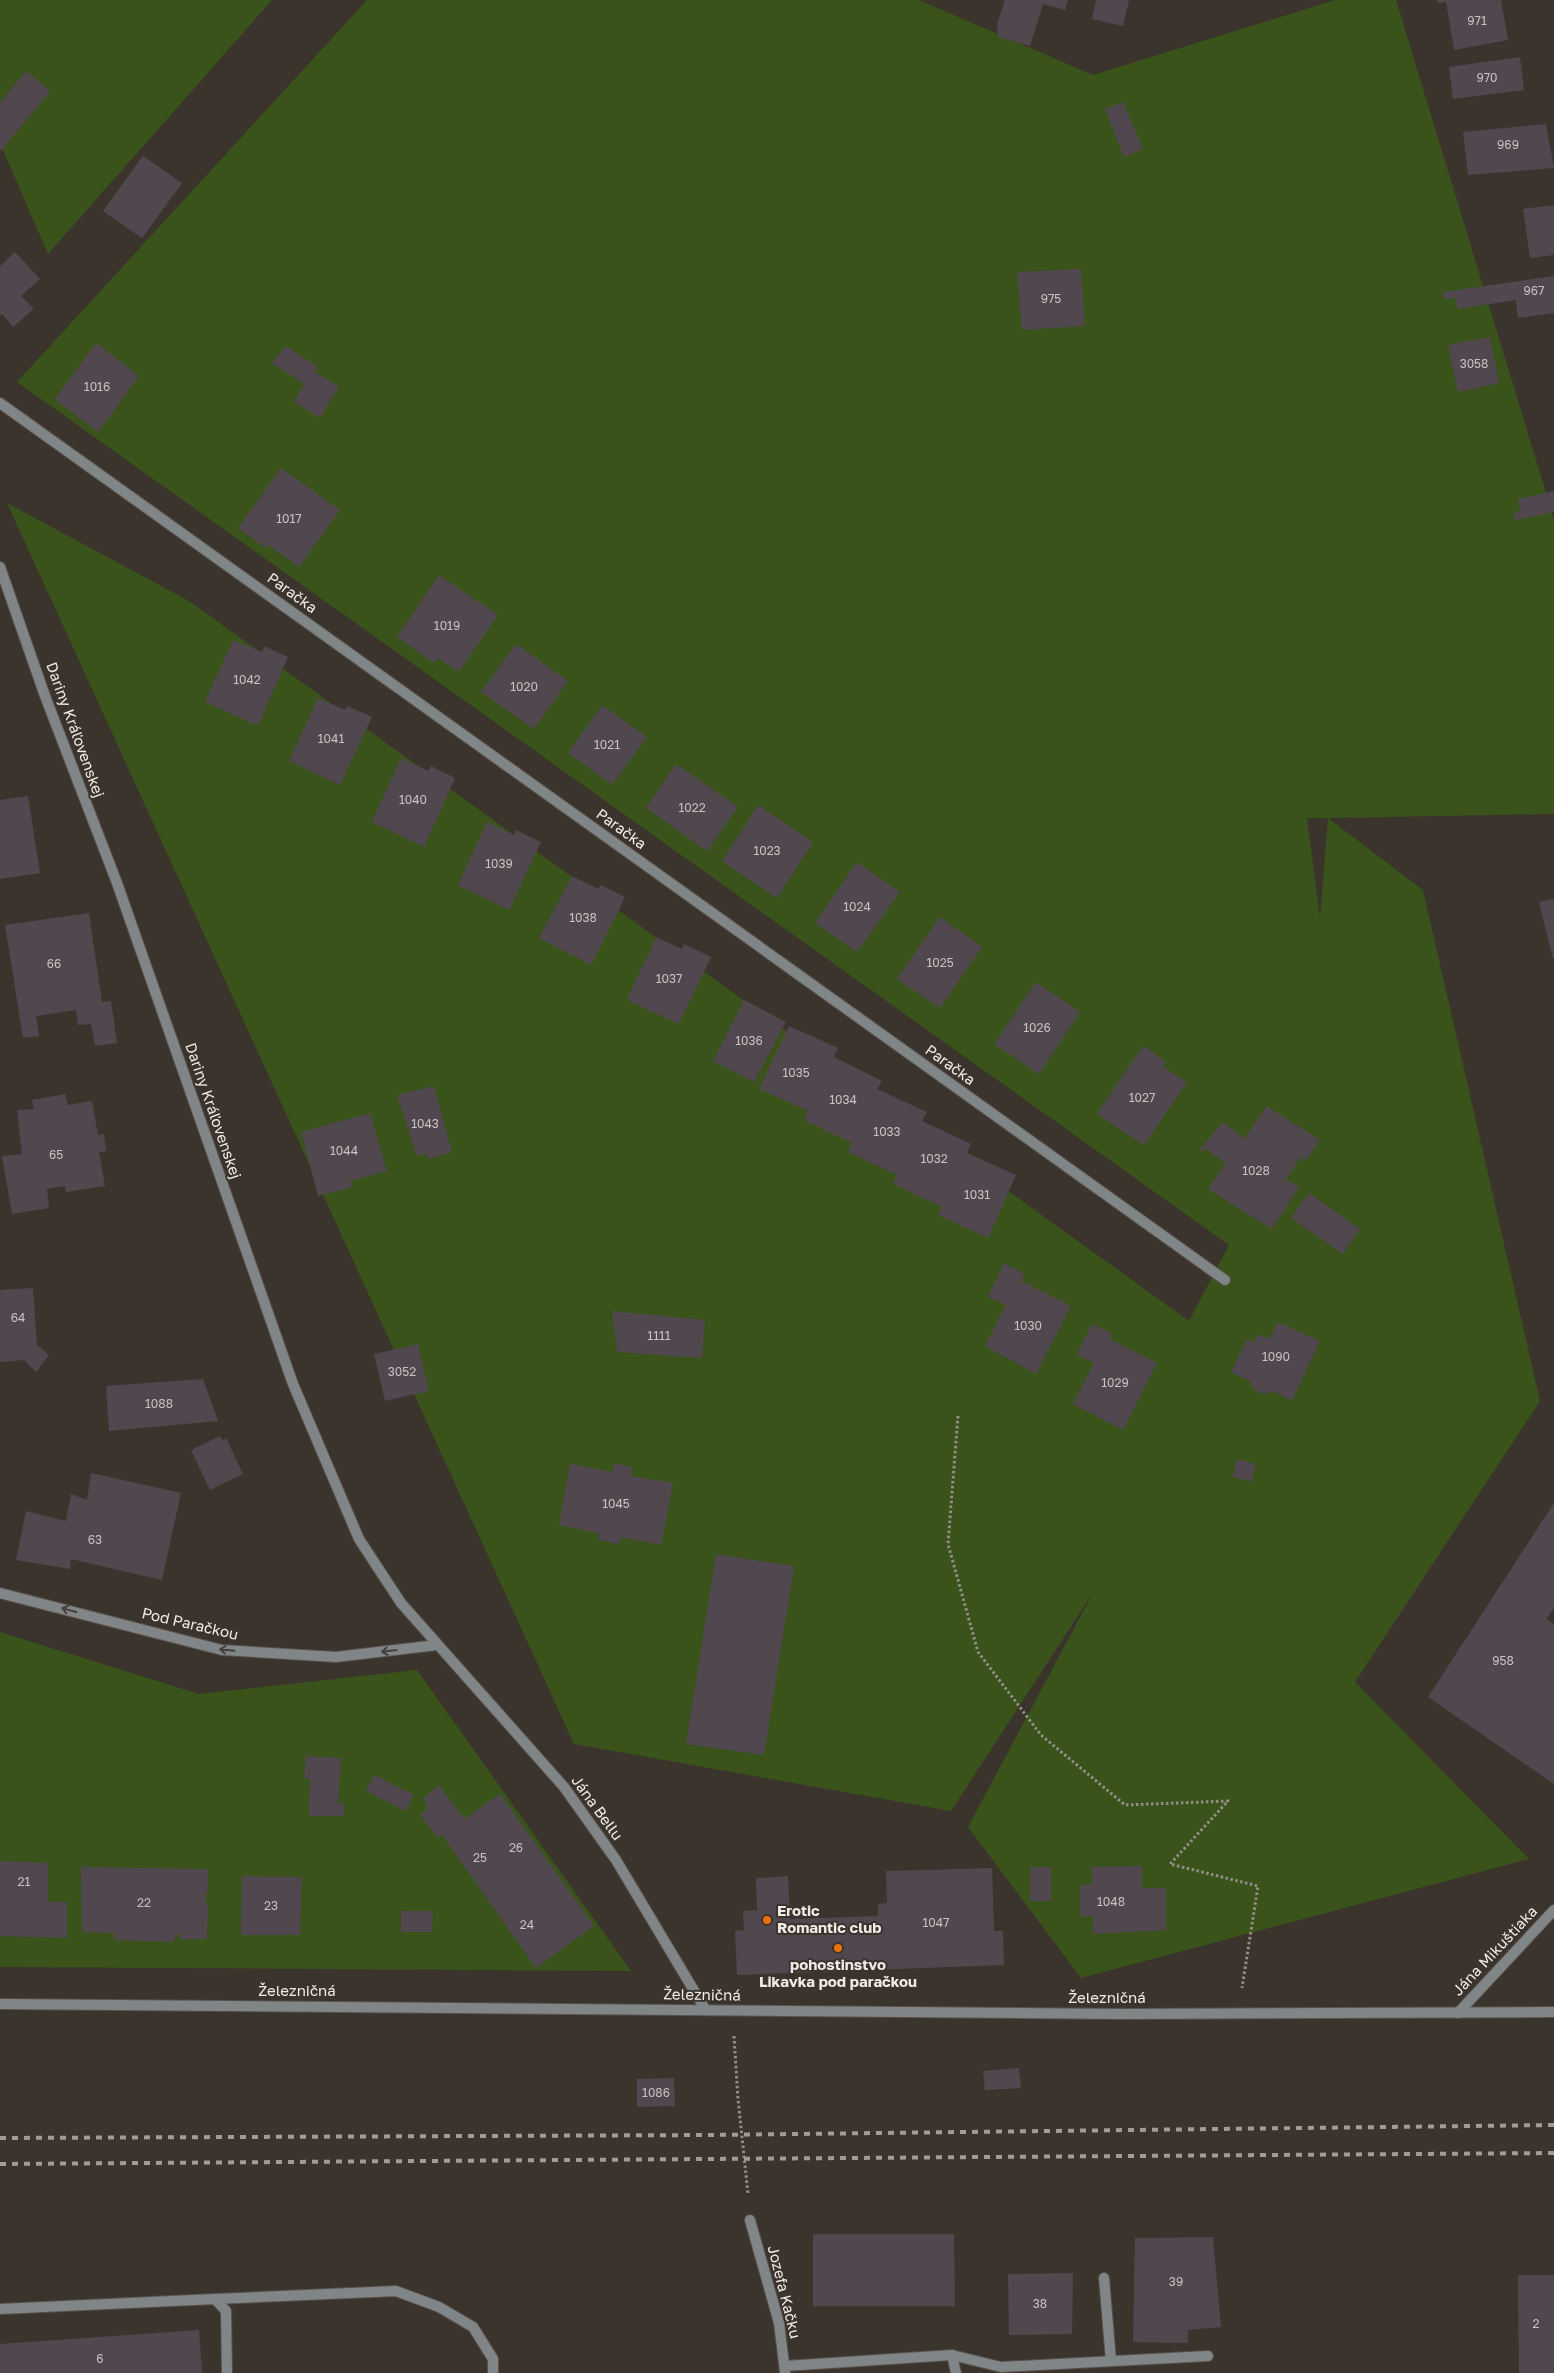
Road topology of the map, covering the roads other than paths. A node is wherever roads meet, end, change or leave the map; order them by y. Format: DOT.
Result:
graph roads {
  1 [pos="0,403"];
  2 [pos="0,568"];
  3 [pos="1225,1280"];
  4 [pos="0,1593"];
  5 [pos="437,1645"];
  6 [pos="1554,1910"];
  7 [pos="0,2004"];
  8 [pos="705,2010"];
  9 [pos="1554,2012"];
  10 [pos="1458,2013"];
  11 [pos="750,2220"];
  12 [pos="1104,2278"];
  13 [pos="215,2299"];
  14 [pos="0,2308"];
  15 [pos="952,2355"];
  16 [pos="1208,2356"];
  17 [pos="1111,2361"];
  18 [pos="785,2370"];
  19 [pos="226,2373"];
  20 [pos="493,2373"];
  21 [pos="956,2373"];
  1 -- 3 [label="street, Paračka"];
  2 -- 5 [label="street, Dariny Kráľovenskej"];
  5 -- 4 [label="street, Pod Paračkou, one-way"];
  5 -- 8 [label="street, Jána Bellu"];
  6 -- 10 [label="street, Jána Mikuštiaka"];
  7 -- 8 [label="street, Železničná"];
  8 -- 10 [label="street, Železničná"];
  9 -- 10 [label="street, Železničná"];
  11 -- 18 [label="street, Jozefa Kačku"];
  12 -- 17 [label="street"];
  13 -- 14 [label="street"];
  13 -- 19 [label="street"];
  13 -- 20 [label="street"];
  15 -- 17 [label="street"];
  15 -- 18 [label="street"];
  15 -- 21 [label="street"];
  16 -- 17 [label="street"];
}
